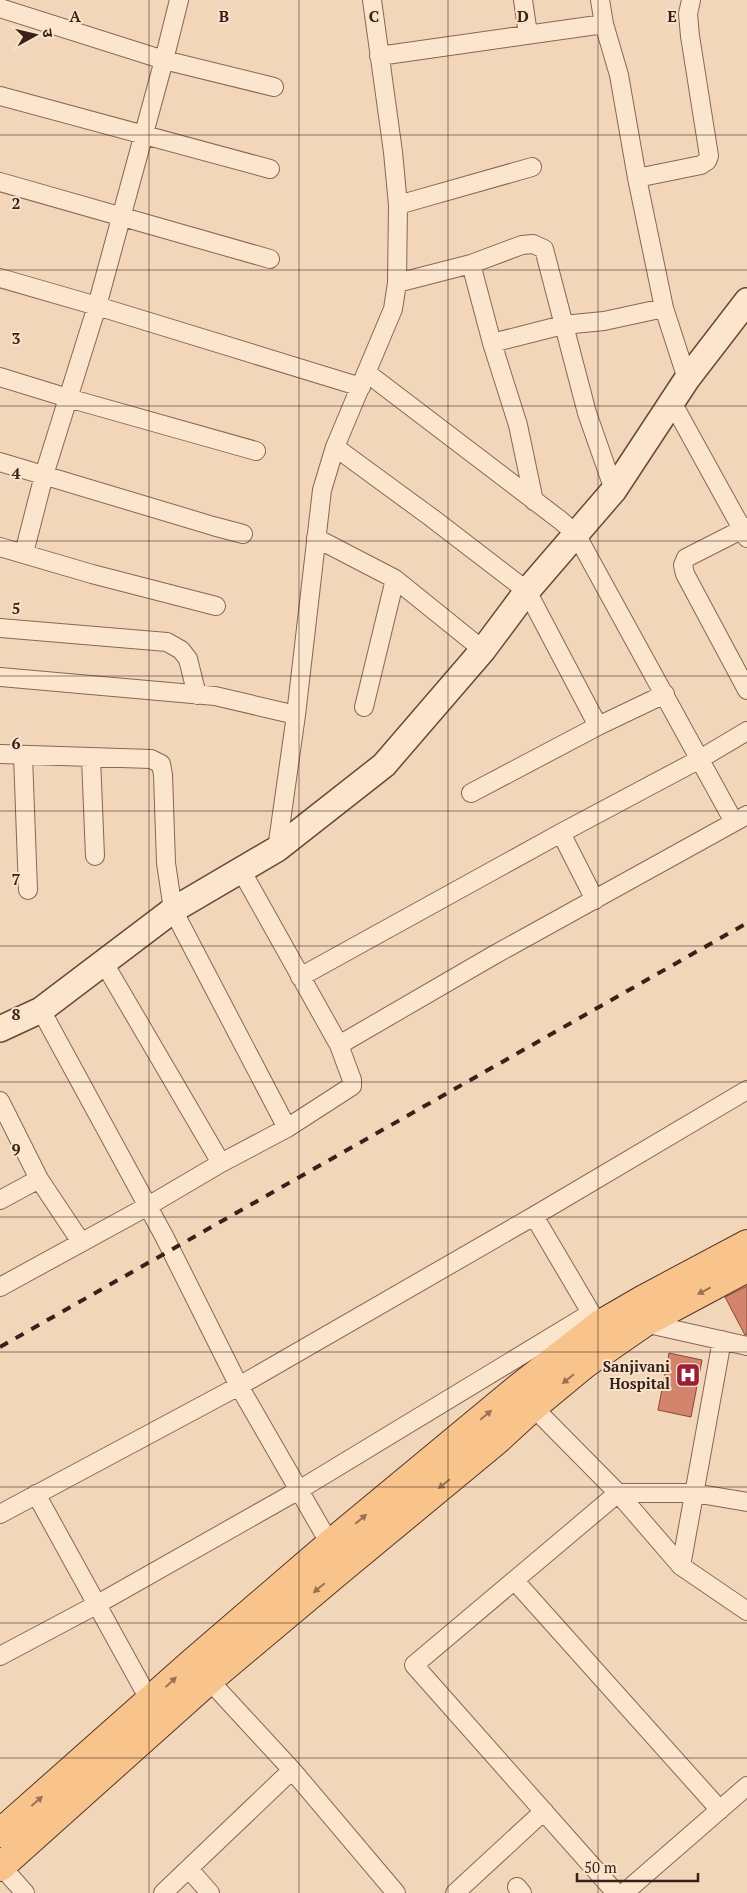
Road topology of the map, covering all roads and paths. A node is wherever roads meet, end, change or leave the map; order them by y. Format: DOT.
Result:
graph roads {
  1 [pos="179,0"];
  2 [pos="372,0"];
  3 [pos="523,0"];
  4 [pos="600,0"];
  5 [pos="691,0"];
  6 [pos="0,8"];
  7 [pos="604,24"];
  8 [pos="528,34"];
  9 [pos="379,56"];
  10 [pos="164,60"];
  11 [pos="274,88"];
  12 [pos="0,96"];
  13 [pos="144,135"];
  14 [pos="532,167"];
  15 [pos="270,169"];
  16 [pos="637,178"];
  17 [pos="0,182"];
  18 [pos="398,205"];
  19 [pos="121,215"];
  20 [pos="270,259"];
  21 [pos="471,264"];
  22 [pos="0,278"];
  23 [pos="397,283"];
  24 [pos="746,304"];
  25 [pos="96,306"];
  26 [pos="664,308"];
  27 [pos="563,326"];
  28 [pos="492,343"];
  29 [pos="0,377"];
  30 [pos="687,379"];
  31 [pos="364,380"];
  32 [pos="68,398"];
  33 [pos="672,402"];
  34 [pos="336,447"];
  35 [pos="256,451"];
  36 [pos="0,462"];
  37 [pos="44,475"];
  38 [pos="614,490"];
  39 [pos="534,501"];
  40 [pos="745,531"];
  41 [pos="243,534"];
  42 [pos="576,534"];
  43 [pos="316,538"];
  44 [pos="0,547"];
  45 [pos="24,554"];
  46 [pos="394,579"];
  47 [pos="527,591"];
  48 [pos="216,606"];
  49 [pos="0,628"];
  50 [pos="483,650"];
  51 [pos="0,678"];
  52 [pos="747,690"];
  53 [pos="664,694"];
  54 [pos="214,696"];
  55 [pos="364,707"];
  56 [pos="296,715"];
  57 [pos="598,726"];
  58 [pos="747,731"];
  59 [pos="0,754"];
  60 [pos="23,756"];
  61 [pos="91,758"];
  62 [pos="700,759"];
  63 [pos="471,793"];
  64 [pos="740,818"];
  65 [pos="560,833"];
  66 [pos="277,848"];
  67 [pos="95,856"];
  68 [pos="241,870"];
  69 [pos="28,890"];
  70 [pos="595,900"];
  71 [pos="172,901"];
  72 [pos="104,963"];
  73 [pos="300,977"];
  74 [pos="42,1010"];
  75 [pos="0,1029"];
  76 [pos="339,1045"];
  77 [pos="747,1090"];
  78 [pos="0,1101"];
  79 [pos="287,1128"];
  80 [pos="221,1163"];
  81 [pos="39,1179"];
  82 [pos="0,1200"];
  83 [pos="148,1206"];
  84 [pos="534,1216"];
  85 [pos="81,1242"];
  86 [pos="747,1244"];
  87 [pos="747,1268"];
  88 [pos="0,1287"];
  89 [pos="595,1319"];
  90 [pos="644,1323"];
  91 [pos="722,1340"];
  92 [pos="747,1346"];
  93 [pos="240,1386"];
  94 [pos="534,1407"];
  95 [pos="299,1490"];
  96 [pos="618,1493"];
  97 [pos="694,1493"];
  98 [pos="36,1494"];
  99 [pos="747,1502"];
  100 [pos="0,1514"];
  101 [pos="330,1544"];
  102 [pos="681,1566"];
  103 [pos="514,1581"];
  104 [pos="96,1604"];
  105 [pos="747,1611"];
  106 [pos="0,1656"];
  107 [pos="209,1680"];
  108 [pos="150,1701"];
  109 [pos="292,1770"];
  110 [pos="747,1786"];
  111 [pos="720,1810"];
  112 [pos="544,1811"];
  113 [pos="0,1833"];
  114 [pos="1,1866"];
  115 [pos="189,1869"];
  116 [pos="25,1893"];
  117 [pos="163,1893"];
  118 [pos="210,1893"];
  119 [pos="396,1893"];
  120 [pos="455,1893"];
  121 [pos="616,1893"];
  122 [pos="624,1893"];
  1 -- 10 [label="street"];
  2 -- 9 [label="street"];
  3 -- 8 [label="street"];
  4 -- 7 [label="street"];
  5 -- 16 [label="street"];
  6 -- 10 [label="street"];
  7 -- 8 [label="street"];
  7 -- 16 [label="street"];
  8 -- 9 [label="street"];
  9 -- 18 [label="street"];
  10 -- 11 [label="street"];
  10 -- 13 [label="street"];
  12 -- 13 [label="street"];
  13 -- 15 [label="street"];
  13 -- 19 [label="street"];
  14 -- 18 [label="street"];
  16 -- 26 [label="street"];
  17 -- 19 [label="street"];
  18 -- 23 [label="street"];
  19 -- 20 [label="street"];
  19 -- 25 [label="street"];
  21 -- 23 [label="street"];
  21 -- 27 [label="street"];
  21 -- 28 [label="street"];
  22 -- 25 [label="street"];
  23 -- 31 [label="street"];
  24 -- 30 [label="street"];
  25 -- 31 [label="street"];
  25 -- 32 [label="street"];
  26 -- 27 [label="street"];
  26 -- 30 [label="street"];
  27 -- 28 [label="street"];
  27 -- 38 [label="street"];
  28 -- 39 [label="street"];
  29 -- 32 [label="street"];
  30 -- 33 [label="street"];
  31 -- 34 [label="street"];
  31 -- 39 [label="street"];
  32 -- 35 [label="street"];
  32 -- 37 [label="street"];
  33 -- 38 [label="street"];
  33 -- 40 [label="street"];
  34 -- 43 [label="street"];
  34 -- 47 [label="street"];
  36 -- 37 [label="street"];
  37 -- 41 [label="street"];
  37 -- 45 [label="street"];
  38 -- 42 [label="street"];
  39 -- 42 [label="street"];
  40 -- 52 [label="street"];
  42 -- 47 [label="street"];
  42 -- 53 [label="street"];
  43 -- 46 [label="street"];
  43 -- 56 [label="street"];
  44 -- 45 [label="street"];
  45 -- 48 [label="street"];
  46 -- 50 [label="street"];
  46 -- 55 [label="street"];
  47 -- 50 [label="street"];
  47 -- 57 [label="street"];
  49 -- 54 [label="street"];
  50 -- 66 [label="street"];
  51 -- 54 [label="street"];
  53 -- 57 [label="street"];
  53 -- 62 [label="street"];
  54 -- 56 [label="street"];
  56 -- 66 [label="street"];
  57 -- 63 [label="street"];
  58 -- 62 [label="street"];
  59 -- 60 [label="street"];
  60 -- 61 [label="street"];
  60 -- 69 [label="street"];
  61 -- 67 [label="street"];
  61 -- 71 [label="street"];
  62 -- 64 [label="street"];
  62 -- 65 [label="street"];
  64 -- 70 [label="street"];
  65 -- 70 [label="street"];
  65 -- 73 [label="street"];
  66 -- 68 [label="street"];
  68 -- 71 [label="street"];
  68 -- 73 [label="street"];
  70 -- 76 [label="street"];
  71 -- 72 [label="street"];
  71 -- 79 [label="street"];
  72 -- 74 [label="street"];
  72 -- 80 [label="street"];
  73 -- 76 [label="street"];
  74 -- 75 [label="street"];
  74 -- 83 [label="street"];
  76 -- 79 [label="street"];
  77 -- 84 [label="street"];
  78 -- 81 [label="street"];
  79 -- 80 [label="street"];
  80 -- 83 [label="street"];
  81 -- 82 [label="street"];
  81 -- 85 [label="street"];
  83 -- 85 [label="street"];
  83 -- 93 [label="street"];
  84 -- 89 [label="street"];
  84 -- 93 [label="street"];
  85 -- 88 [label="street"];
  86 -- 89 [label="main road"];
  87 -- 90 [label="main road, one-way"];
  89 -- 95 [label="street"];
  101 -- 89 [label="main road, one-way"];
  90 -- 91 [label="street"];
  90 -- 94 [label="main road, one-way"];
  91 -- 92 [label="street"];
  91 -- 97 [label="street"];
  93 -- 95 [label="street"];
  93 -- 98 [label="street"];
  94 -- 96 [label="street"];
  94 -- 107 [label="main road, one-way"];
  95 -- 101 [label="street"];
  95 -- 104 [label="street"];
  96 -- 97 [label="street"];
  96 -- 102 [label="street"];
  96 -- 103 [label="street"];
  97 -- 99 [label="street"];
  97 -- 102 [label="street"];
  98 -- 100 [label="street"];
  98 -- 104 [label="street"];
  108 -- 101 [label="main road, one-way"];
  102 -- 105 [label="street"];
  103 -- 111 [label="street"];
  103 -- 112 [label="street"];
  104 -- 106 [label="street"];
  104 -- 108 [label="street"];
  107 -- 109 [label="street"];
  107 -- 114 [label="main road"];
  113 -- 108 [label="main road, one-way"];
  109 -- 115 [label="street"];
  109 -- 119 [label="street"];
  110 -- 111 [label="street"];
  111 -- 122 [label="street"];
  112 -- 120 [label="street"];
  112 -- 121 [label="street"];
  114 -- 116 [label="street"];
  115 -- 117 [label="street"];
  115 -- 118 [label="street"];
}
